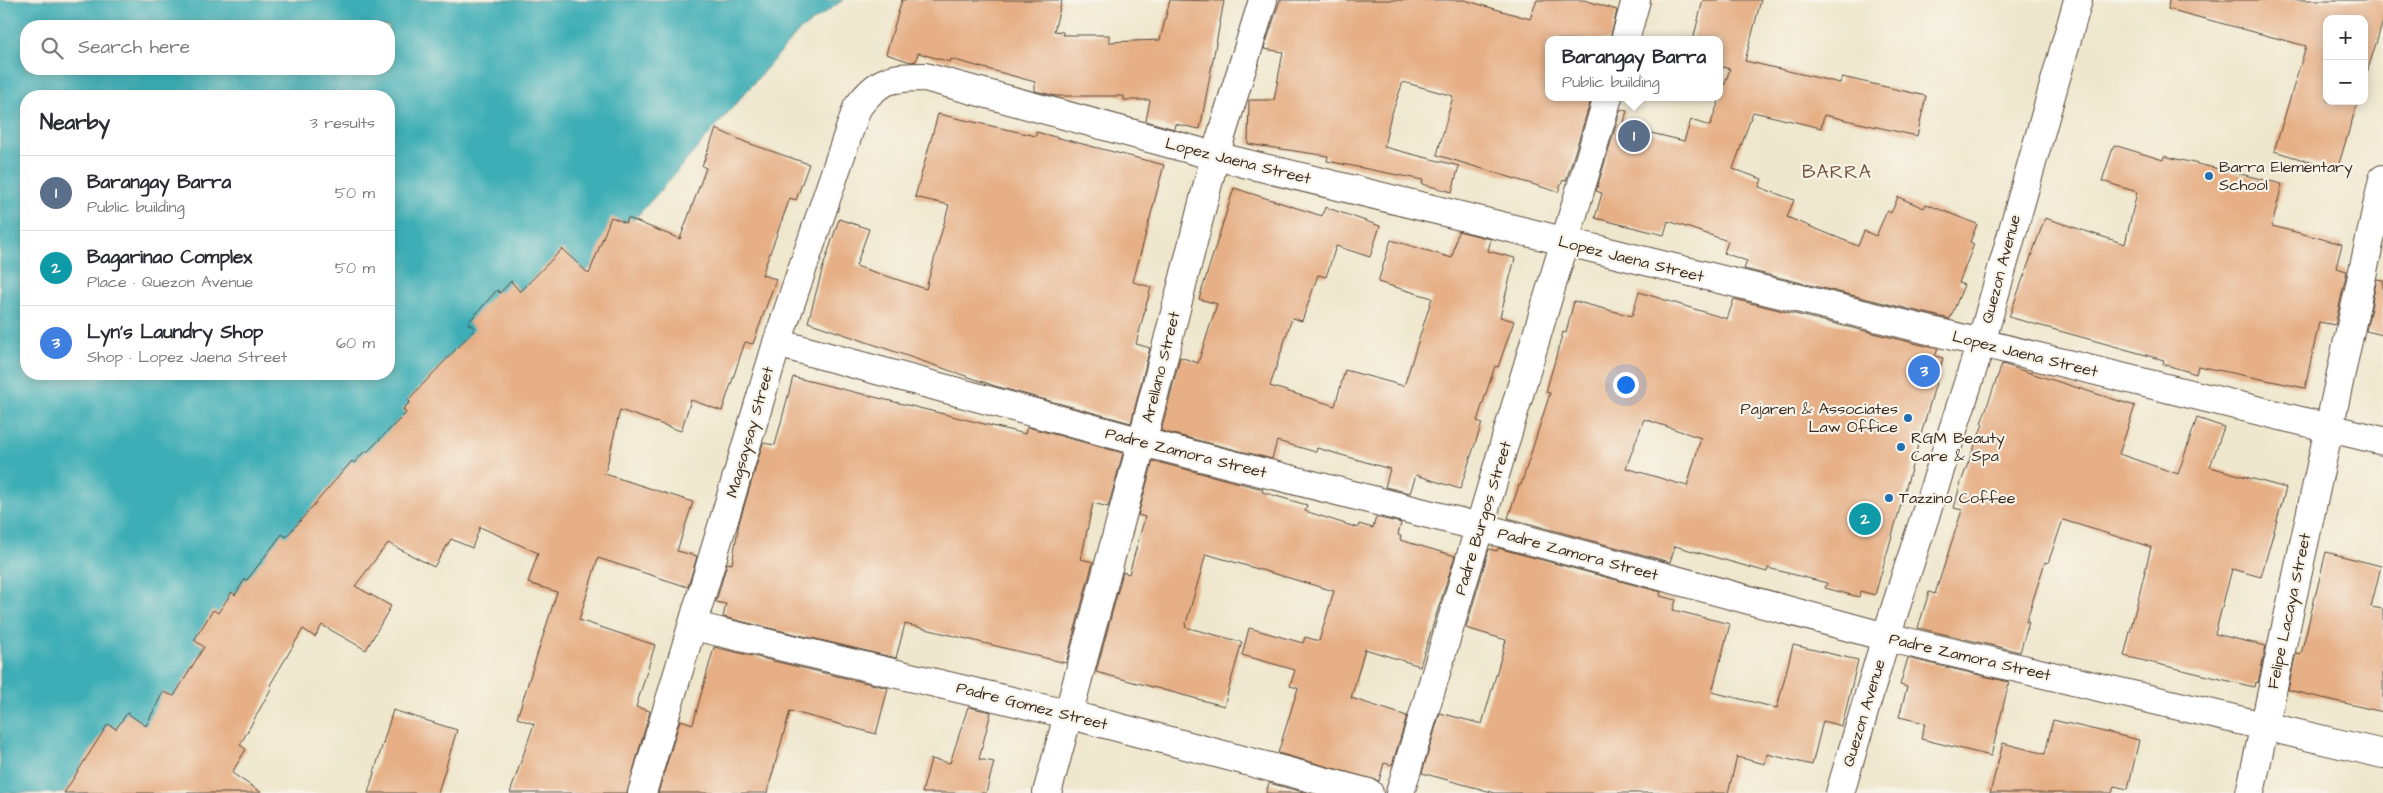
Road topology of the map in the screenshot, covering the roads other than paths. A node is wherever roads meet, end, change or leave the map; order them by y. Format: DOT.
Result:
graph roads {
  1 [pos="1263,0"];
  2 [pos="1636,0"];
  3 [pos="2078,0"];
  4 [pos="1626,36"];
  5 [pos="881,82"];
  6 [pos="1607,101"];
  7 [pos="1215,156"];
  8 [pos="2383,179"];
  9 [pos="1566,243"];
  10 [pos="777,343"];
  11 [pos="1981,343"];
  12 [pos="2329,428"];
  13 [pos="2383,441"];
  14 [pos="1142,442"];
  15 [pos="1480,527"];
  16 [pos="694,626"];
  17 [pos="1886,637"];
  18 [pos="1067,714"];
  19 [pos="2264,726"];
  20 [pos="2383,754"];
  21 [pos="642,793"];
  22 [pos="1047,793"];
  23 [pos="1369,793"];
  24 [pos="1400,793"];
  25 [pos="1840,793"];
  26 [pos="2250,793"];
  1 -- 7 [label="street, Arellano Street"];
  2 -- 4 [label="street"];
  3 -- 11 [label="street, Quezon Avenue"];
  5 -- 7 [label="street, Lopez Jaena Street"];
  5 -- 10 [label="street, Magsaysay Street"];
  6 -- 9 [label="street, Padre Burgos Street"];
  7 -- 9 [label="street, Lopez Jaena Street"];
  7 -- 14 [label="street, Arellano Street"];
  8 -- 12 [label="street, Felipe Lacaya Street"];
  9 -- 11 [label="street, Lopez Jaena Street"];
  9 -- 15 [label="street, Padre Burgos Street"];
  10 -- 14 [label="street, Padre Zamora Street"];
  10 -- 16 [label="street, Magsaysay Street"];
  11 -- 12 [label="street, Lopez Jaena Street"];
  11 -- 17 [label="street, Quezon Avenue"];
  12 -- 13 [label="street, Lopez Jaena Street"];
  12 -- 19 [label="street, Felipe Lacaya Street"];
  14 -- 15 [label="street, Padre Zamora Street"];
  14 -- 18 [label="street, Arellano Street"];
  15 -- 17 [label="street, Padre Zamora Street"];
  15 -- 24 [label="street, Padre Burgos Street"];
  16 -- 18 [label="street, Padre Gomez Street"];
  16 -- 21 [label="street, Magsaysay Street"];
  17 -- 19 [label="street, Padre Zamora Street"];
  17 -- 25 [label="street, Quezon Avenue"];
  18 -- 22 [label="street, Arellano Street"];
  18 -- 23 [label="street, Padre Gomez Street"];
  19 -- 20 [label="street, Padre Zamora Street"];
  19 -- 26 [label="street, Felipe Lacaya Street"];
}
